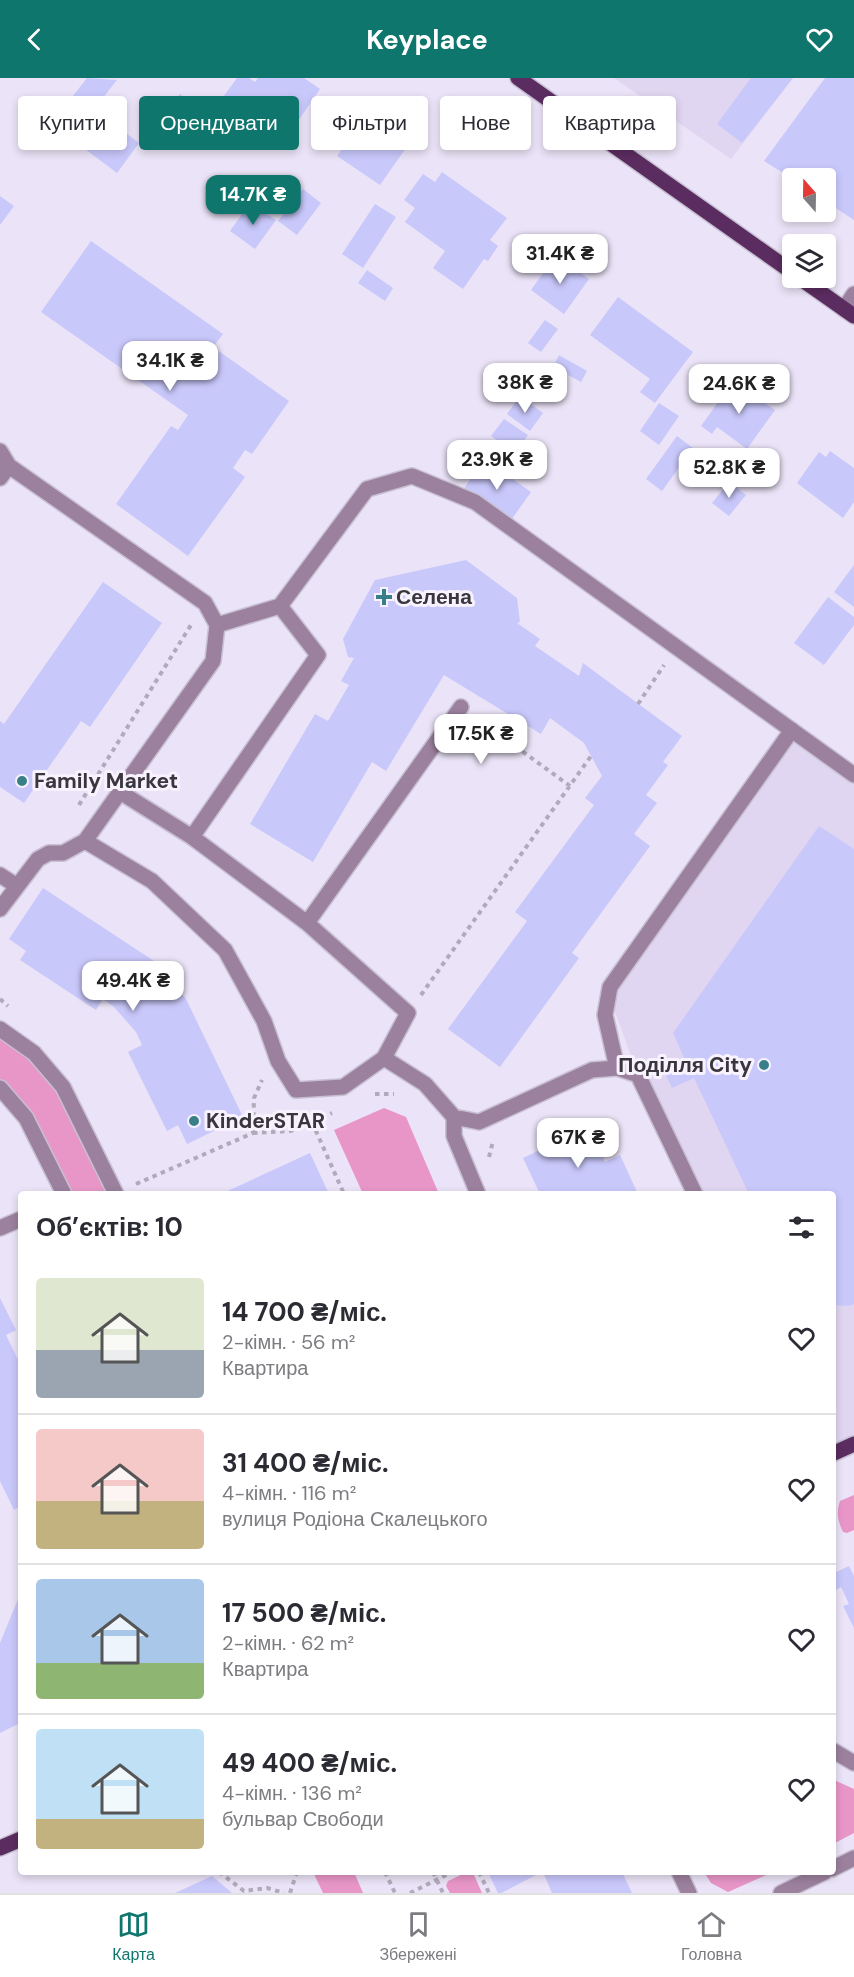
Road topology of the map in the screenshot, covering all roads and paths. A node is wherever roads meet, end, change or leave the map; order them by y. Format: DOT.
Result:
graph roads {
  1 [pos="518,78"];
  2 [pos="782,265"];
  3 [pos="814,288"];
  4 [pos="854,294"];
  5 [pos="849,312"];
  6 [pos="0,451"];
  7 [pos="9,466"];
  8 [pos="0,478"];
  9 [pos="205,603"];
  10 [pos="280,606"];
  11 [pos="217,625"];
  12 [pos="676,647"];
  13 [pos="638,704"];
  14 [pos="461,707"];
  15 [pos="792,730"];
  16 [pos="591,756"];
  17 [pos="854,775"];
  18 [pos="570,786"];
  19 [pos="120,792"];
  20 [pos="78,806"];
  21 [pos="192,837"];
  22 [pos="85,841"];
  23 [pos="0,875"];
  24 [pos="17,886"];
  25 [pos="0,909"];
  26 [pos="307,923"];
  27 [pos="408,1013"];
  28 [pos="0,1029"];
  29 [pos="384,1058"];
  30 [pos="617,1068"];
  31 [pos="263,1078"];
  32 [pos="0,1088"];
  33 [pos="405,1095"];
  34 [pos="366,1098"];
  35 [pos="336,1112"];
  36 [pos="454,1117"];
  37 [pos="312,1122"];
  38 [pos="253,1133"];
  39 [pos="494,1136"];
  40 [pos="489,1158"];
  41 [pos="133,1185"];
  42 [pos="62,1191"];
  43 [pos="115,1191"];
  44 [pos="343,1191"];
  45 [pos="477,1191"];
  46 [pos="694,1191"];
  47 [pos="18,1220"];
  48 [pos="0,1227"];
  49 [pos="854,1444"];
  50 [pos="836,1452"];
  51 [pos="836,1752"];
  52 [pos="854,1763"];
  53 [pos="18,1840"];
  54 [pos="0,1848"];
  55 [pos="854,1858"];
  56 [pos="836,1867"];
  57 [pos="223,1875"];
  58 [pos="296,1875"];
  59 [pos="386,1875"];
  60 [pos="434,1875"];
  61 [pos="446,1875"];
  62 [pos="480,1875"];
  63 [pos="681,1875"];
  64 [pos="819,1875"];
  65 [pos="437,1880"];
  66 [pos="284,1893"];
  67 [pos="290,1893"];
  68 [pos="395,1893"];
  69 [pos="410,1893"];
  70 [pos="443,1893"];
  71 [pos="489,1893"];
  72 [pos="690,1893"];
  73 [pos="781,1893"];
  1 -- 2 [label="main road"];
  3 -- 5 [label="main road"];
  4 -- 5 [label="street"];
  6 -- 7 [label="street"];
  7 -- 8 [label="street"];
  7 -- 9 [label="street"];
  9 -- 11 [label="street"];
  9 -- 20 [label="path"];
  10 -- 11 [label="street"];
  10 -- 12 [label="street"];
  10 -- 21 [label="street"];
  11 -- 19 [label="street"];
  12 -- 13 [label="path"];
  12 -- 15 [label="street"];
  14 -- 18 [label="path"];
  14 -- 26 [label="street"];
  15 -- 17 [label="street"];
  15 -- 30 [label="street"];
  16 -- 18 [label="path"];
  18 -- 27 [label="path"];
  19 -- 21 [label="street"];
  19 -- 22 [label="street"];
  21 -- 26 [label="street"];
  22 -- 24 [label="street"];
  22 -- 29 [label="street"];
  23 -- 24 [label="street"];
  24 -- 25 [label="street"];
  26 -- 27 [label="street"];
  27 -- 29 [label="street"];
  28 -- 43 [label="street"];
  29 -- 36 [label="street"];
  30 -- 36 [label="street"];
  30 -- 46 [label="street"];
  31 -- 38 [label="path"];
  32 -- 42 [label="street"];
  33 -- 34 [label="path"];
  35 -- 37 [label="path"];
  36 -- 45 [label="street"];
  37 -- 38 [label="path"];
  37 -- 44 [label="path"];
  38 -- 41 [label="path"];
  39 -- 40 [label="path"];
  47 -- 48 [label="street"];
  49 -- 50 [label="main road"];
  51 -- 52 [label="street"];
  53 -- 54 [label="main road"];
  55 -- 56 [label="street"];
  57 -- 66 [label="path"];
  58 -- 67 [label="path"];
  59 -- 68 [label="path"];
  60 -- 65 [label="path"];
  61 -- 65 [label="path"];
  62 -- 71 [label="path"];
  63 -- 72 [label="street"];
  64 -- 73 [label="street"];
  65 -- 69 [label="path"];
  65 -- 70 [label="path"];
}
